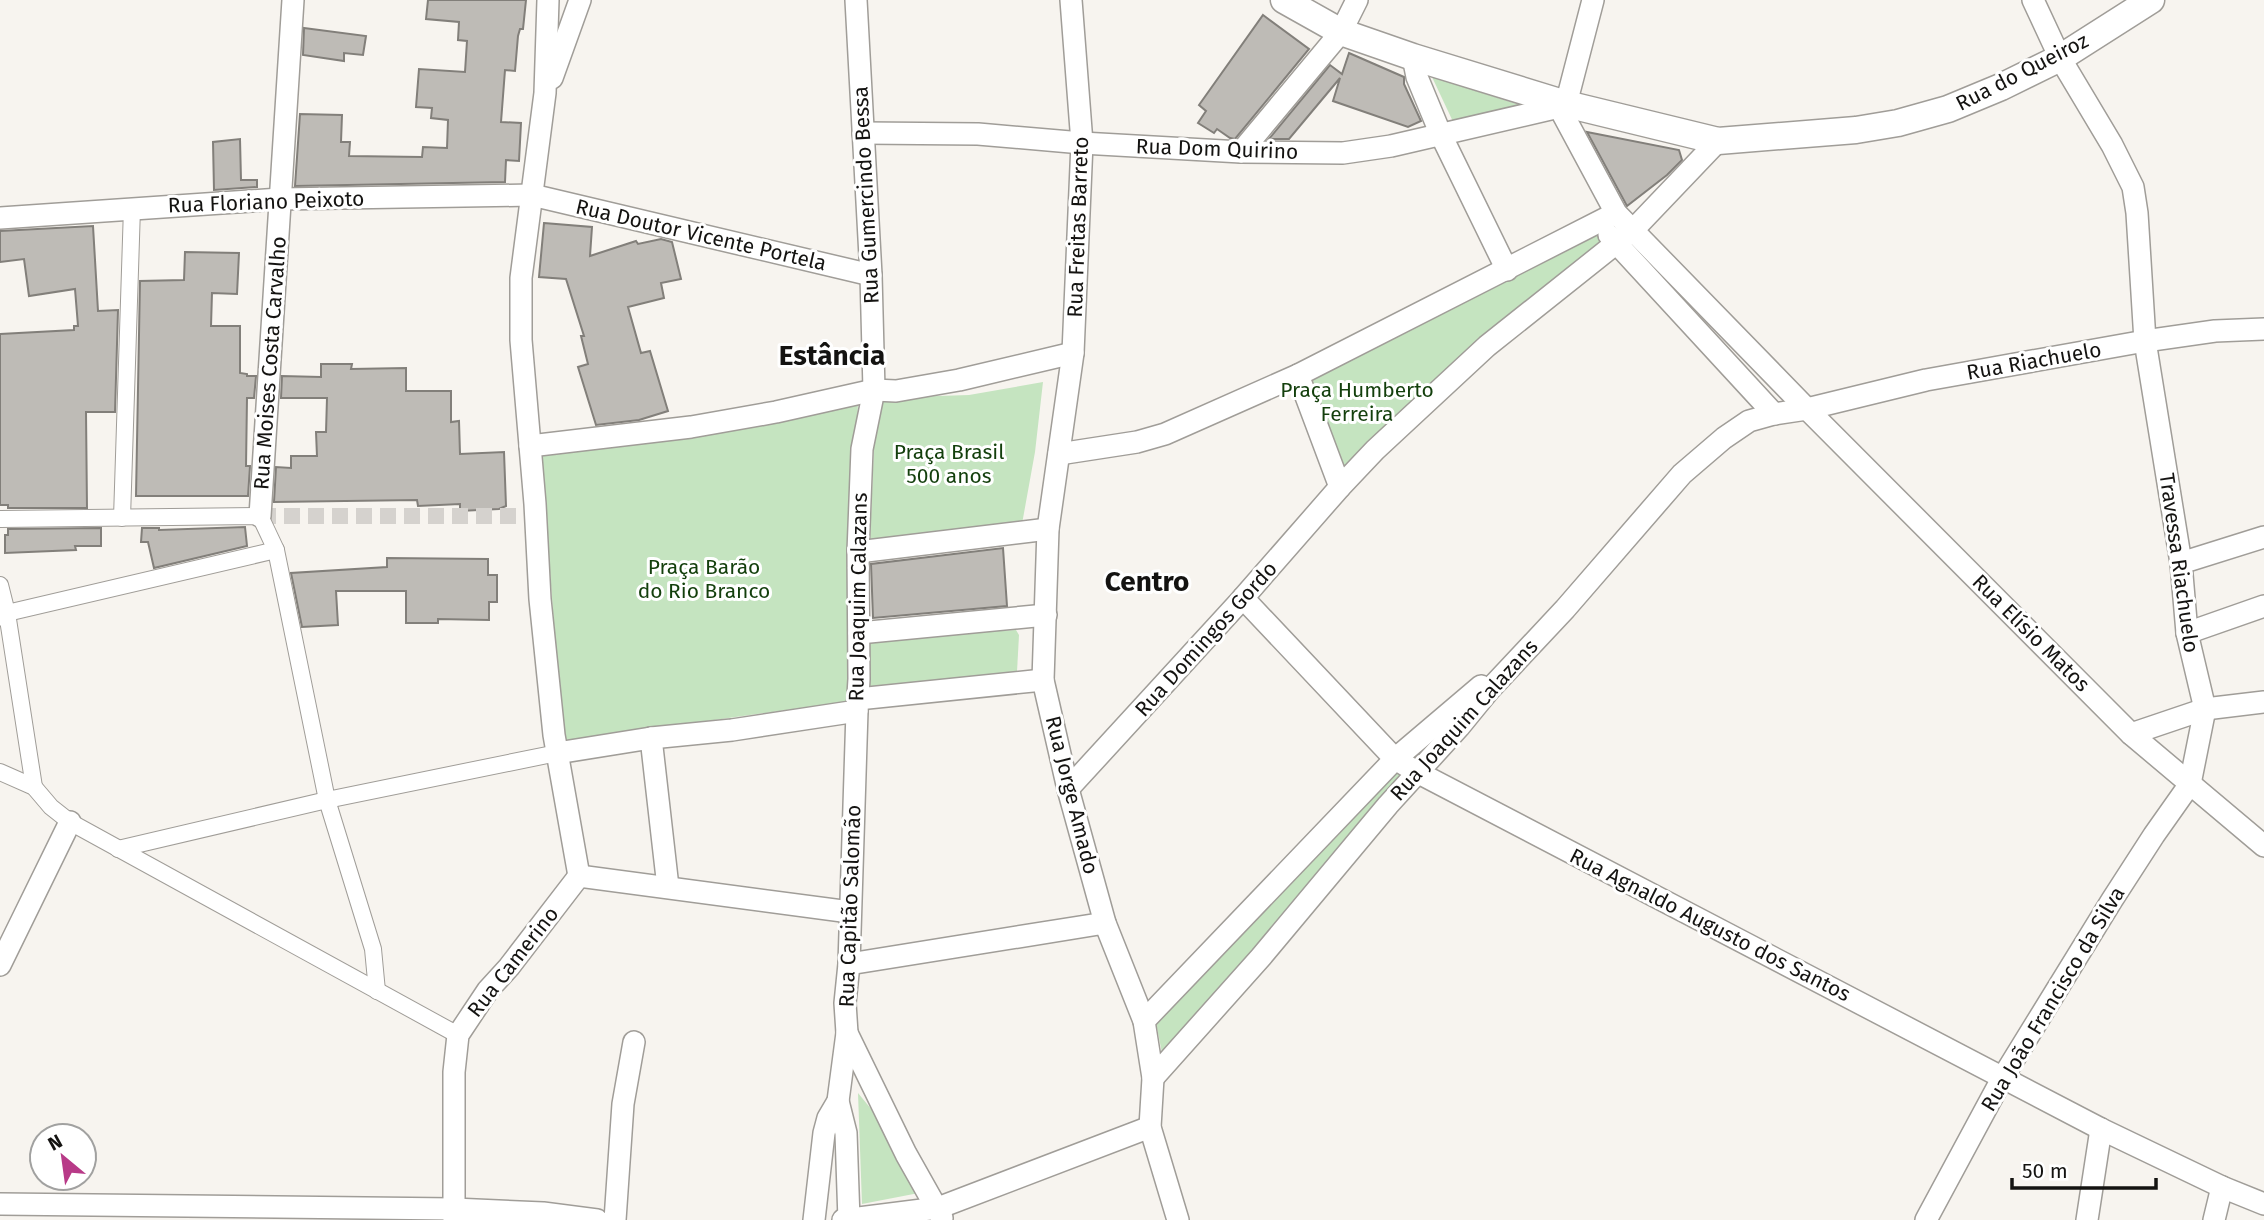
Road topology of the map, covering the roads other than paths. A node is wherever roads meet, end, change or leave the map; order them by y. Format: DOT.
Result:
graph roads {
  1 [pos="293,0"];
  2 [pos="548,0"];
  3 [pos="580,0"];
  4 [pos="856,0"];
  5 [pos="1071,0"];
  6 [pos="1284,0"];
  7 [pos="1357,0"];
  8 [pos="1593,0"];
  9 [pos="2033,0"];
  10 [pos="2151,0"];
  11 [pos="1341,32"];
  12 [pos="1413,57"];
  13 [pos="2060,58"];
  14 [pos="545,93"];
  15 [pos="1562,105"];
  16 [pos="863,133"];
  17 [pos="1441,135"];
  18 [pos="1718,141"];
  19 [pos="1082,143"];
  20 [pos="1241,152"];
  21 [pos="531,195"];
  22 [pos="280,199"];
  23 [pos="132,208"];
  24 [pos="0,218"];
  25 [pos="1607,218"];
  26 [pos="1634,229"];
  27 [pos="1616,244"];
  28 [pos="1507,270"];
  29 [pos="871,275"];
  30 [pos="2264,329"];
  31 [pos="2145,341"];
  32 [pos="1073,353"];
  33 [pos="1298,375"];
  34 [pos="874,390"];
  35 [pos="1807,409"];
  36 [pos="1774,414"];
  37 [pos="530,446"];
  38 [pos="1059,454"];
  39 [pos="1340,487"];
  40 [pos="260,516"];
  41 [pos="122,518"];
  42 [pos="0,519"];
  43 [pos="1048,529"];
  44 [pos="2264,537"];
  45 [pos="276,550"];
  46 [pos="858,552"];
  47 [pos="2181,563"];
  48 [pos="0,584"];
  49 [pos="1243,598"];
  50 [pos="2264,607"];
  51 [pos="4,614"];
  52 [pos="1046,615"];
  53 [pos="859,633"];
  54 [pos="2187,633"];
  55 [pos="1524,653"];
  56 [pos="1043,680"];
  57 [pos="2264,702"];
  58 [pos="857,705"];
  59 [pos="2205,709"];
  60 [pos="2132,734"];
  61 [pos="651,738"];
  62 [pos="557,753"];
  63 [pos="1395,759"];
  64 [pos="0,772"];
  65 [pos="1417,772"];
  66 [pos="2190,784"];
  67 [pos="34,787"];
  68 [pos="1069,789"];
  69 [pos="327,800"];
  70 [pos="69,822"];
  71 [pos="2264,846"];
  72 [pos="118,849"];
  73 [pos="579,876"];
  74 [pos="668,887"];
  75 [pos="850,912"];
  76 [pos="1105,923"];
  77 [pos="849,964"];
  78 [pos="0,965"];
  79 [pos="377,991"];
  80 [pos="1144,1021"];
  81 [pos="847,1033"];
  82 [pos="458,1035"];
  83 [pos="634,1042"];
  84 [pos="2003,1077"];
  85 [pos="1153,1078"];
  86 [pos="838,1101"];
  87 [pos="1150,1127"];
  88 [pos="2101,1129"];
  89 [pos="2222,1187"];
  90 [pos="0,1203"];
  91 [pos="2264,1204"];
  92 [pos="454,1214"];
  93 [pos="940,1214"];
  94 [pos="597,1220"];
  95 [pos="615,1220"];
  96 [pos="814,1220"];
  97 [pos="847,1220"];
  98 [pos="1178,1220"];
  99 [pos="1926,1220"];
  100 [pos="2087,1220"];
  101 [pos="2214,1220"];
  1 -- 22 [label="street, Rua Moises Costa Carvalho"];
  2 -- 14 [label="street"];
  3 -- 14 [label="street"];
  4 -- 16 [label="street, Rua Gumercindo Bessa"];
  5 -- 19 [label="street, Rua Freitas Barreto"];
  6 -- 11 [label="street, Rua do Queiroz"];
  7 -- 11 [label="street"];
  8 -- 15 [label="street"];
  9 -- 13 [label="street, Travessa Riachuelo"];
  10 -- 13 [label="street, Rua do Queiroz"];
  11 -- 12 [label="street, Rua do Queiroz"];
  11 -- 20 [label="street"];
  12 -- 15 [label="street, Rua do Queiroz"];
  12 -- 17 [label="street"];
  13 -- 18 [label="street, Rua do Queiroz"];
  13 -- 31 [label="street, Travessa Riachuelo"];
  14 -- 21 [label="street"];
  15 -- 17 [label="street, Rua Dom Quirino"];
  15 -- 18 [label="street, Rua do Queiroz"];
  15 -- 25 [label="street"];
  16 -- 19 [label="street, Rua Dom Quirino"];
  16 -- 29 [label="street, Rua Gumercindo Bessa"];
  17 -- 20 [label="street, Rua Dom Quirino"];
  17 -- 28 [label="street"];
  18 -- 26 [label="street"];
  19 -- 20 [label="street, Rua Dom Quirino"];
  19 -- 32 [label="street, Rua Freitas Barreto"];
  21 -- 22 [label="street, Rua Floriano Peixoto"];
  21 -- 29 [label="street, Rua Doutor Vicente Portela"];
  21 -- 37 [label="street"];
  22 -- 23 [label="street, Rua Floriano Peixoto"];
  22 -- 40 [label="street, Rua Moises Costa Carvalho"];
  23 -- 24 [label="street, Rua Floriano Peixoto"];
  23 -- 41 [label="street"];
  25 -- 26 [label="street, Rua Elísio Matos"];
  25 -- 27 [label="street"];
  25 -- 28 [label="street"];
  26 -- 27 [label="street"];
  26 -- 35 [label="street, Rua Elísio Matos"];
  27 -- 36 [label="street"];
  27 -- 39 [label="street"];
  28 -- 33 [label="street"];
  29 -- 34 [label="street, Rua Gumercindo Bessa"];
  30 -- 31 [label="street, Rua Riachuelo"];
  31 -- 35 [label="street, Rua Riachuelo"];
  31 -- 47 [label="street, Travessa Riachuelo"];
  32 -- 34 [label="street"];
  32 -- 38 [label="street, Rua Freitas Barreto"];
  33 -- 38 [label="street"];
  33 -- 39 [label="street"];
  34 -- 37 [label="street"];
  34 -- 46 [label="street, Rua Joaquim Calazans"];
  35 -- 36 [label="street, Rua Joaquim Calazans"];
  35 -- 60 [label="street, Rua Elísio Matos"];
  36 -- 55 [label="street, Rua Joaquim Calazans"];
  37 -- 62 [label="street"];
  38 -- 43 [label="street, Rua Jorge Amado"];
  39 -- 49 [label="street, Rua Domingos Gordo"];
  40 -- 41 [label="street"];
  40 -- 45 [label="street"];
  41 -- 42 [label="street"];
  43 -- 46 [label="street"];
  43 -- 52 [label="street, Rua Jorge Amado"];
  44 -- 47 [label="street"];
  45 -- 51 [label="street"];
  45 -- 69 [label="street"];
  46 -- 53 [label="street, Rua Joaquim Calazans"];
  47 -- 54 [label="street, Travessa Riachuelo"];
  48 -- 51 [label="street"];
  49 -- 63 [label="street, Rua Agnaldo Augusto dos Santos"];
  49 -- 68 [label="street, Rua Domingos Gordo"];
  50 -- 54 [label="street"];
  51 -- 67 [label="street"];
  52 -- 53 [label="street"];
  52 -- 56 [label="street, Rua Jorge Amado"];
  53 -- 58 [label="street, Rua Joaquim Calazans"];
  54 -- 59 [label="street, Travessa Riachuelo"];
  55 -- 63 [label="street"];
  55 -- 65 [label="street, Rua Joaquim Calazans"];
  56 -- 58 [label="street"];
  56 -- 68 [label="street, Rua Jorge Amado"];
  57 -- 59 [label="street"];
  58 -- 61 [label="street, Rua Joaquim Calazans"];
  58 -- 75 [label="street, Rua Capitão Salomão"];
  59 -- 60 [label="street"];
  59 -- 66 [label="street, Travessa Riachuelo"];
  60 -- 66 [label="street, Rua Elísio Matos"];
  61 -- 62 [label="street, Rua Joaquim Calazans"];
  61 -- 74 [label="street"];
  62 -- 69 [label="street"];
  62 -- 73 [label="street"];
  63 -- 65 [label="street, Rua Agnaldo Augusto dos Santos"];
  63 -- 80 [label="street"];
  64 -- 67 [label="street"];
  65 -- 84 [label="street, Rua Agnaldo Augusto dos Santos"];
  65 -- 85 [label="street, Rua Joaquim Calazans"];
  66 -- 71 [label="street, Rua Elísio Matos"];
  66 -- 84 [label="street, Rua João Francisco da Silva"];
  67 -- 70 [label="street"];
  68 -- 76 [label="street, Rua Jorge Amado"];
  69 -- 72 [label="street"];
  69 -- 79 [label="street"];
  70 -- 72 [label="street"];
  70 -- 78 [label="street"];
  72 -- 79 [label="street"];
  73 -- 74 [label="street"];
  73 -- 82 [label="street, Rua Camerino"];
  74 -- 75 [label="street"];
  75 -- 77 [label="street, Rua Capitão Salomão"];
  76 -- 77 [label="street"];
  76 -- 80 [label="street, Rua Jorge Amado"];
  77 -- 81 [label="street, Rua Capitão Salomão"];
  79 -- 82 [label="street"];
  80 -- 85 [label="street, Rua Jorge Amado"];
  81 -- 86 [label="street, Rua Capitão Salomão"];
  81 -- 93 [label="street"];
  82 -- 92 [label="street, Rua Camerino"];
  83 -- 95 [label="street"];
  84 -- 88 [label="street, Rua Agnaldo Augusto dos Santos"];
  84 -- 99 [label="street, Rua João Francisco da Silva"];
  85 -- 87 [label="street, Rua Jorge Amado"];
  86 -- 96 [label="street, Rua Capitão Salomão"];
  86 -- 97 [label="street, Rua Capitão Salomão"];
  87 -- 93 [label="street"];
  87 -- 98 [label="street"];
  88 -- 89 [label="street, Rua Agnaldo Augusto dos Santos"];
  88 -- 100 [label="street"];
  89 -- 91 [label="street, Rua Agnaldo Augusto dos Santos"];
  89 -- 101 [label="street"];
  90 -- 92 [label="street"];
  92 -- 94 [label="street"];
  93 -- 97 [label="street"];
}
